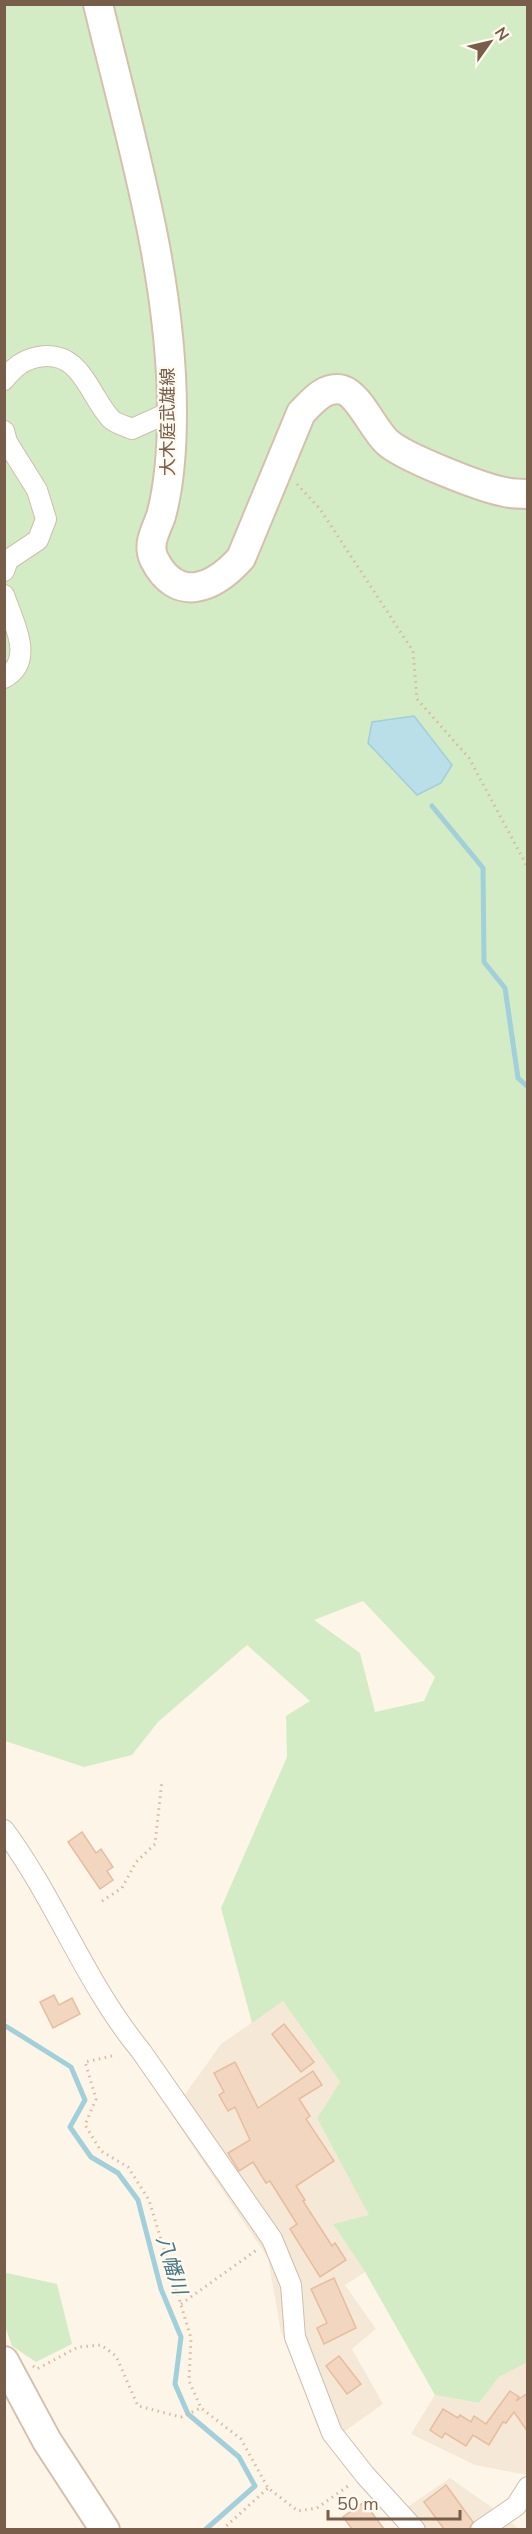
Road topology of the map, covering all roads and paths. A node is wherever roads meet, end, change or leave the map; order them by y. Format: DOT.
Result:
graph roads {
  1 [pos="98,4"];
  2 [pos="4,380"];
  3 [pos="172,411"];
  4 [pos="4,431"];
  5 [pos="279,466"];
  6 [pos="528,494"];
  7 [pos="4,571"];
  8 [pos="4,595"];
  9 [pos="4,678"];
  10 [pos="528,868"];
  11 [pos="162,1780"];
  12 [pos="4,1830"];
  13 [pos="102,1901"];
  14 [pos="112,2056"];
  15 [pos="272,2239"];
  16 [pos="181,2304"];
  17 [pos="17,2362"];
  18 [pos="201,2408"];
  19 [pos="365,2475"];
  20 [pos="528,2487"];
  21 [pos="268,2488"];
  22 [pos="105,2529"];
  23 [pos="222,2529"];
  24 [pos="415,2529"];
  25 [pos="481,2529"];
  1 -- 3 [label="main road, 大木庭武雄線"];
  2 -- 3 [label="street"];
  3 -- 5 [label="main road, 大木庭武雄線"];
  4 -- 7 [label="street"];
  5 -- 6 [label="main road, 大木庭武雄線"];
  5 -- 10 [label="path"];
  8 -- 9 [label="street"];
  11 -- 13 [label="path"];
  12 -- 15 [label="street"];
  14 -- 16 [label="path"];
  15 -- 16 [label="path"];
  15 -- 19 [label="street"];
  16 -- 18 [label="path"];
  17 -- 18 [label="path"];
  17 -- 22 [label="main road"];
  18 -- 21 [label="path"];
  19 -- 21 [label="path"];
  19 -- 24 [label="street"];
  20 -- 25 [label="street"];
  21 -- 23 [label="path"];
}
